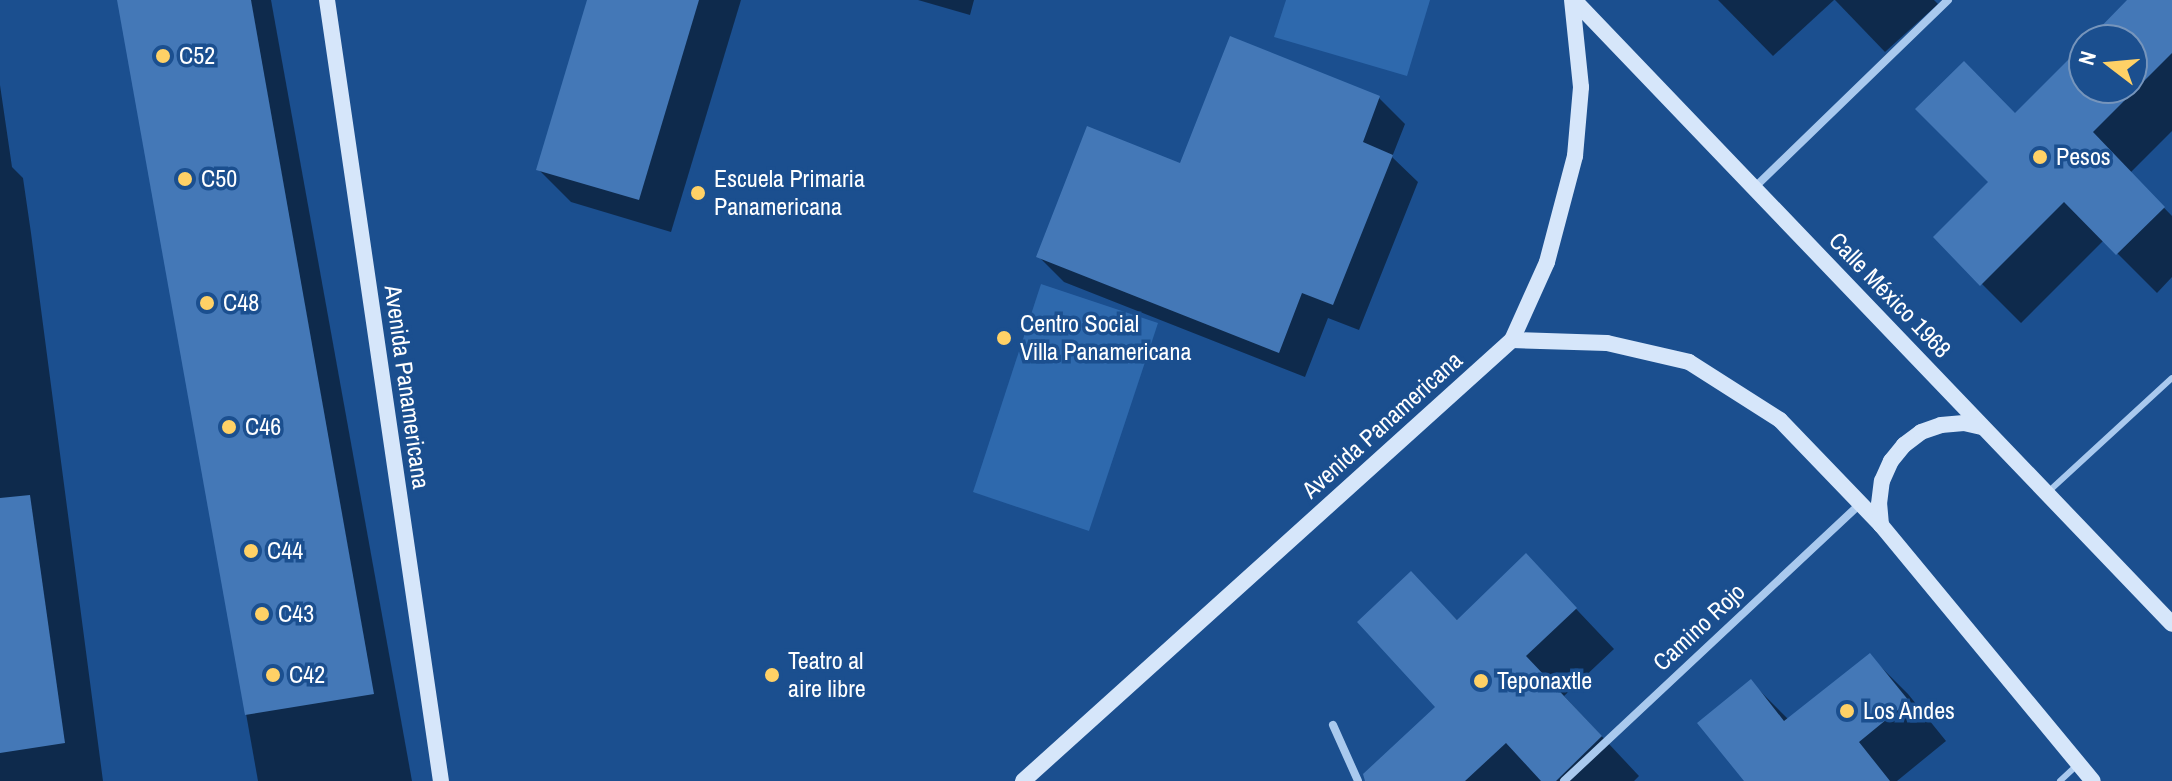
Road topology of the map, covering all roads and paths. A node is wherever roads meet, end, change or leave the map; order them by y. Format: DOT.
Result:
graph roads {
  1 [pos="327,0"];
  2 [pos="1573,0"];
  3 [pos="1948,0"];
  4 [pos="1754,188"];
  5 [pos="1512,340"];
  6 [pos="2172,379"];
  7 [pos="1984,428"];
  8 [pos="2047,494"];
  9 [pos="1861,503"];
  10 [pos="1881,525"];
  11 [pos="2172,624"];
  12 [pos="1333,725"];
  13 [pos="2079,763"];
  14 [pos="441,781"];
  15 [pos="1023,781"];
  16 [pos="1358,781"];
  17 [pos="1564,781"];
  18 [pos="2060,781"];
  19 [pos="2093,781"];
  1 -- 14 [label="street, Avenida Panamericana"];
  2 -- 4 [label="street, Calle México 1968"];
  2 -- 5 [label="street, Avenida Panamericana"];
  3 -- 4 [label="street"];
  4 -- 7 [label="street, Calle México 1968"];
  5 -- 9 [label="street"];
  5 -- 15 [label="street, Avenida Panamericana"];
  6 -- 8 [label="lane"];
  7 -- 8 [label="street, Calle México 1968"];
  7 -- 10 [label="street"];
  8 -- 11 [label="street, Calle México 1968"];
  9 -- 10 [label="street"];
  9 -- 17 [label="street, Camino Rojo"];
  10 -- 13 [label="street"];
  12 -- 16 [label="street"];
  13 -- 18 [label="lane"];
  13 -- 19 [label="street"];
}
